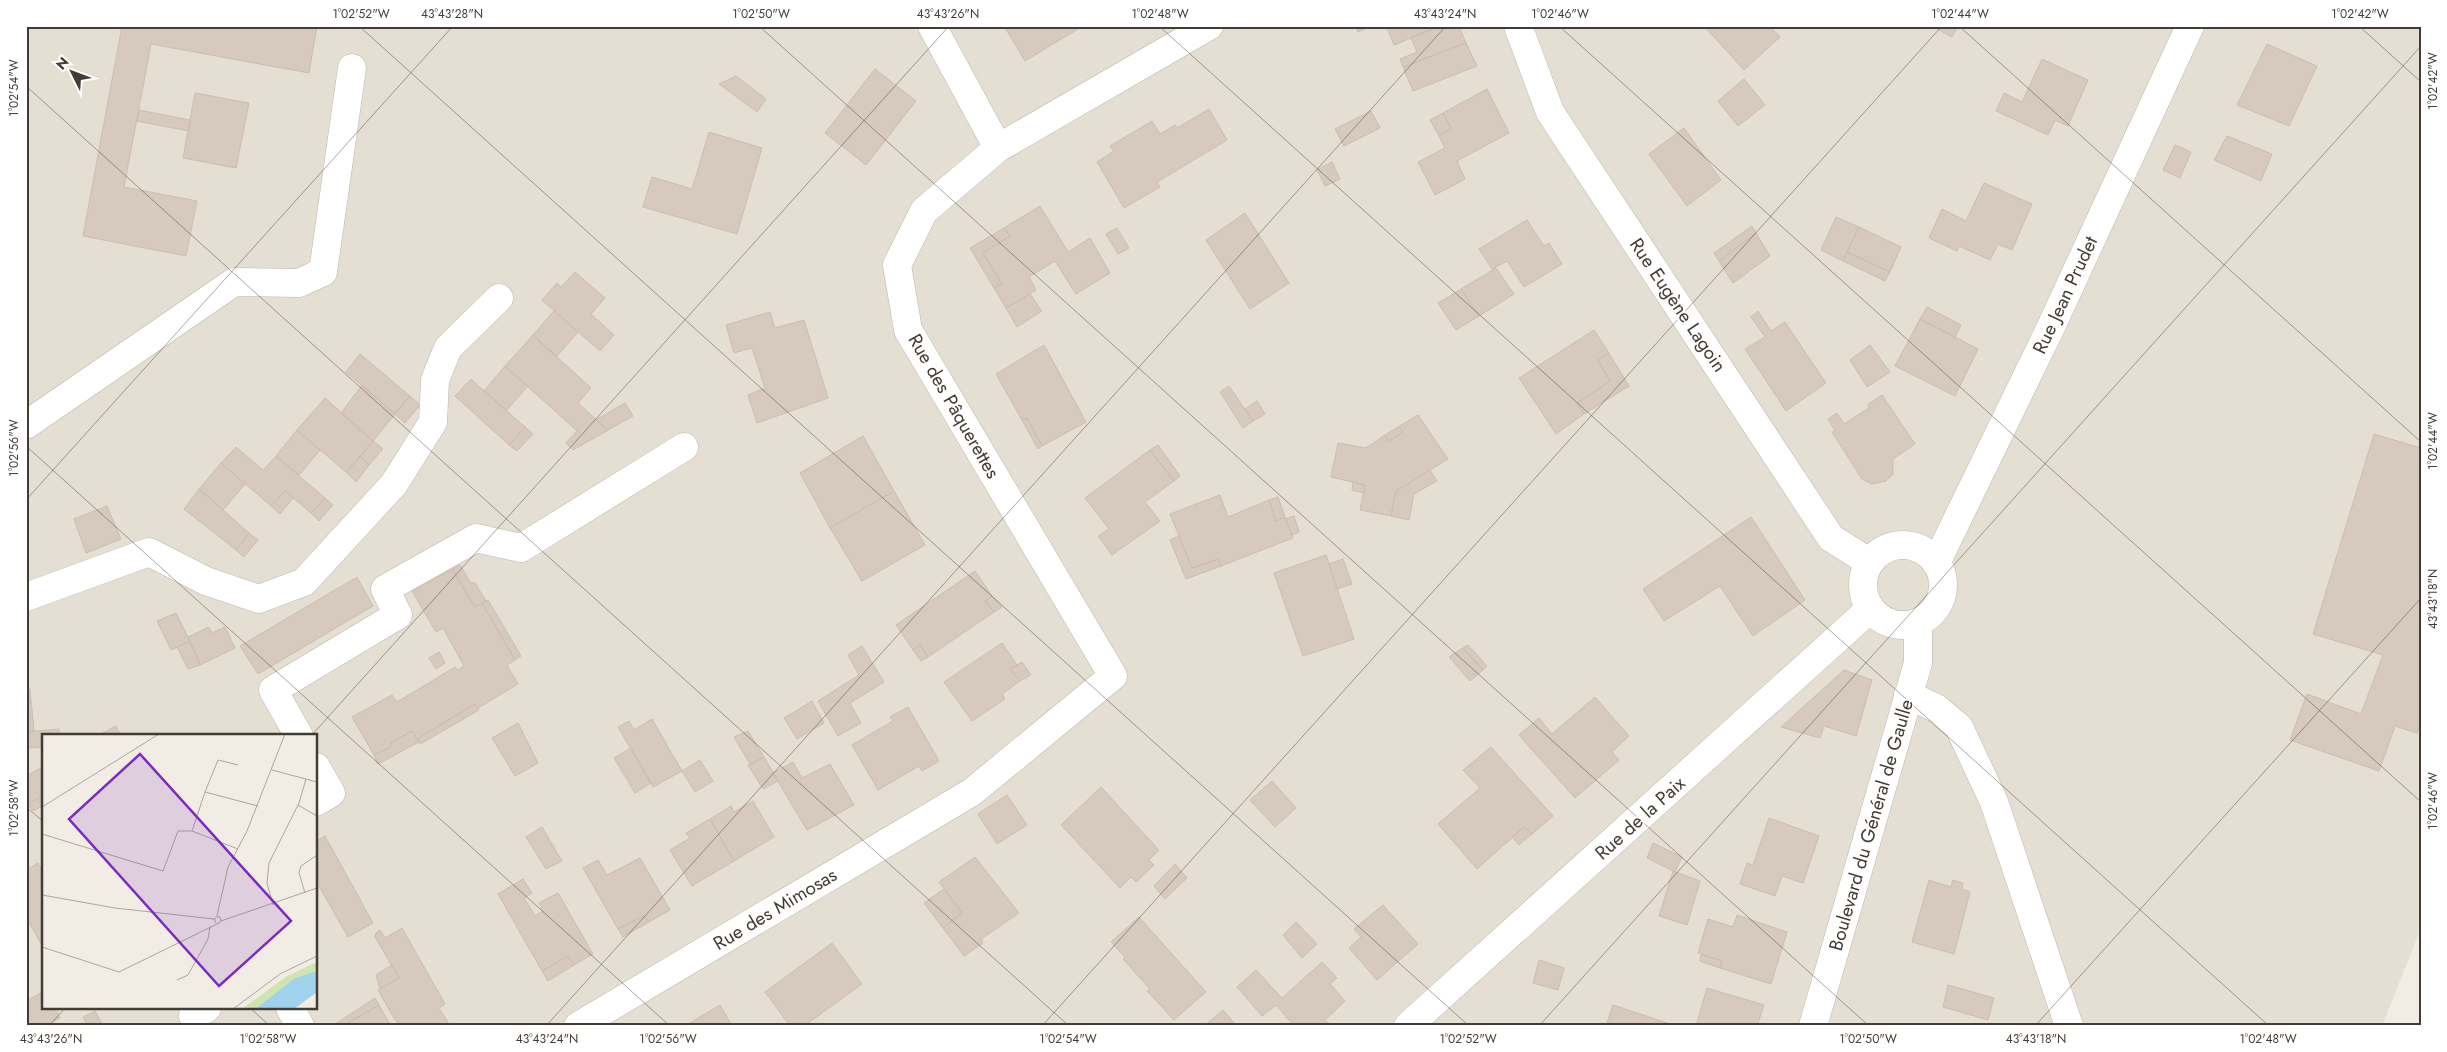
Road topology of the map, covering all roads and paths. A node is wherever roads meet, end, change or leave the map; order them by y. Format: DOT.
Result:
graph roads {
  1 [pos="932,26"];
  2 [pos="1209,26"];
  3 [pos="1518,26"];
  4 [pos="2185,28"];
  5 [pos="352,68"];
  6 [pos="998,148"];
  7 [pos="499,298"];
  8 [pos="26,425"];
  9 [pos="684,447"];
  10 [pos="1869,562"];
  11 [pos="1936,562"];
  12 [pos="26,597"];
  13 [pos="1870,609"];
  14 [pos="1918,622"];
  15 [pos="1908,695"];
  16 [pos="298,734"];
  17 [pos="318,770"];
  18 [pos="972,792"];
  19 [pos="318,801"];
  20 [pos="291,1010"];
  21 [pos="300,1026"];
  22 [pos="578,1026"];
  23 [pos="1408,1026"];
  24 [pos="1813,1026"];
  25 [pos="2069,1026"];
  1 -- 6 [label="street"];
  2 -- 6 [label="street, Rue des Pâquerettes"];
  3 -- 10 [label="street, Rue Eugène Lagoin"];
  4 -- 11 [label="street, Rue Jean Prudet"];
  5 -- 8 [label="street"];
  6 -- 18 [label="street, Rue des Pâquerettes"];
  7 -- 12 [label="street"];
  9 -- 16 [label="street"];
  10 -- 11 [label="street"];
  10 -- 13 [label="street"];
  11 -- 14 [label="street"];
  13 -- 14 [label="street"];
  13 -- 23 [label="street, Rue de la Paix"];
  14 -- 15 [label="street, Boulevard du Général de Gaulle"];
  15 -- 24 [label="street, Boulevard du Général de Gaulle"];
  15 -- 25 [label="street"];
  17 -- 19 [label="street"];
  18 -- 22 [label="street, Rue des Mimosas"];
  20 -- 21 [label="street"];
}
